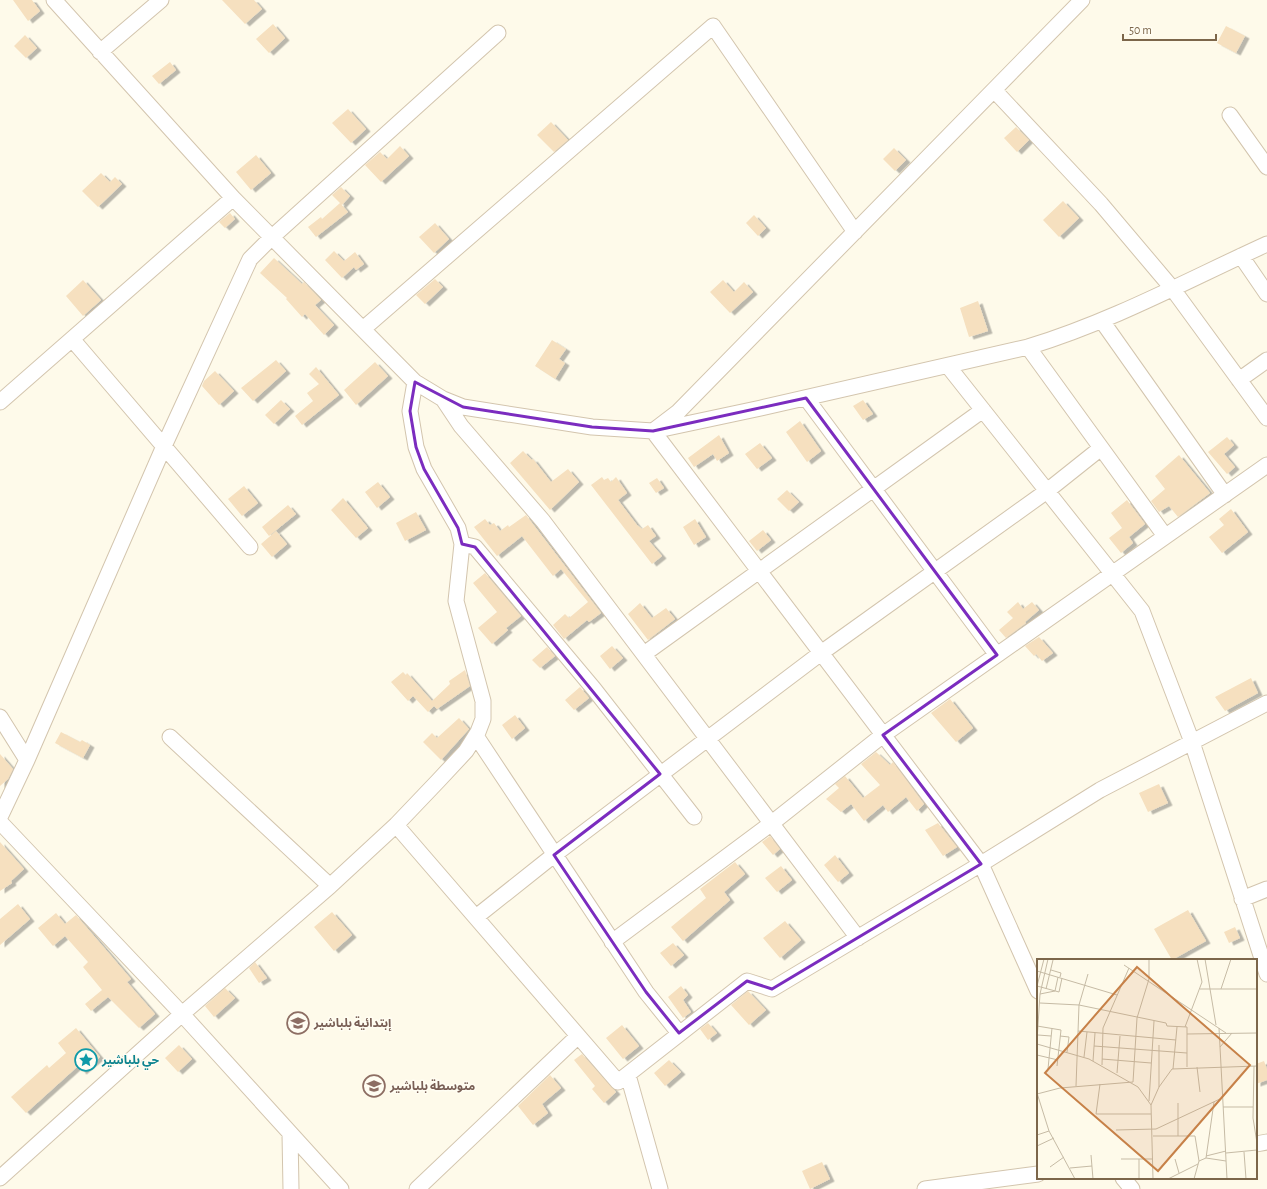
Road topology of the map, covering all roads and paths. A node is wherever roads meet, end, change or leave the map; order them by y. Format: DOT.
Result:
graph roads {
  1 [pos="54,0"];
  2 [pos="160,0"];
  3 [pos="1082,0"];
  4 [pos="498,33"];
  5 [pos="100,52"];
  6 [pos="994,90"];
  7 [pos="1230,115"];
  8 [pos="1262,151"];
  9 [pos="1267,168"];
  10 [pos="233,198"];
  11 [pos="855,232"];
  12 [pos="271,238"];
  13 [pos="1267,244"];
  14 [pos="1241,256"];
  15 [pos="1172,288"];
  16 [pos="1267,294"];
  17 [pos="1102,321"];
  18 [pos="363,329"];
  19 [pos="72,339"];
  20 [pos="1028,347"];
  21 [pos="1267,360"];
  22 [pos="948,366"];
  23 [pos="1239,380"];
  24 [pos="415,382"];
  25 [pos="806,398"];
  26 [pos="442,399"];
  27 [pos="0,402"];
  28 [pos="983,410"];
  29 [pos="1267,418"];
  30 [pos="653,431"];
  31 [pos="164,446"];
  32 [pos="1101,448"];
  33 [pos="1267,465"];
  34 [pos="874,489"];
  35 [pos="1047,491"];
  36 [pos="1225,495"];
  37 [pos="1165,536"];
  38 [pos="462,544"];
  39 [pos="250,547"];
  40 [pos="759,571"];
  41 [pos="936,572"];
  42 [pos="1113,574"];
  43 [pos="821,653"];
  44 [pos="644,654"];
  45 [pos="997,655"];
  46 [pos="1267,703"];
  47 [pos="0,717"];
  48 [pos="883,735"];
  49 [pos="476,736"];
  50 [pos="170,737"];
  51 [pos="708,739"];
  52 [pos="1192,742"];
  53 [pos="27,760"];
  54 [pos="660,774"];
  55 [pos="0,817"];
  56 [pos="694,817"];
  57 [pos="0,822"];
  58 [pos="772,824"];
  59 [pos="396,825"];
  60 [pos="554,855"];
  61 [pos="981,864"];
  62 [pos="330,886"];
  63 [pos="1267,889"];
  64 [pos="1242,899"];
  65 [pos="476,917"];
  66 [pos="858,938"];
  67 [pos="612,942"];
  68 [pos="1267,974"];
  69 [pos="1037,989"];
  70 [pos="182,1014"];
  71 [pos="679,1033"];
  72 [pos="578,1036"];
  73 [pos="628,1075"];
  74 [pos="290,1134"];
  75 [pos="1267,1142"];
  76 [pos="1257,1144"];
  77 [pos="1037,1174"];
  78 [pos="0,1178"];
  79 [pos="1124,1179"];
  80 [pos="292,1189"];
  81 [pos="341,1189"];
  82 [pos="417,1189"];
  83 [pos="660,1189"];
  84 [pos="925,1189"];
  85 [pos="1132,1189"];
  1 -- 5 [label="street"];
  2 -- 5 [label="street"];
  3 -- 6 [label="street"];
  4 -- 12 [label="street"];
  5 -- 10 [label="street"];
  6 -- 11 [label="street"];
  6 -- 15 [label="street"];
  7 -- 8 [label="street"];
  8 -- 9 [label="street"];
  10 -- 12 [label="street"];
  10 -- 19 [label="street"];
  11 -- 18 [label="street"];
  11 -- 30 [label="street"];
  12 -- 18 [label="street"];
  12 -- 31 [label="street"];
  13 -- 14 [label="street"];
  14 -- 15 [label="street"];
  14 -- 16 [label="street"];
  15 -- 17 [label="street"];
  15 -- 23 [label="street"];
  17 -- 20 [label="street"];
  17 -- 36 [label="street"];
  18 -- 24 [label="street"];
  19 -- 27 [label="street"];
  19 -- 31 [label="street"];
  20 -- 22 [label="street"];
  20 -- 32 [label="street"];
  21 -- 23 [label="street"];
  22 -- 25 [label="street"];
  22 -- 28 [label="street"];
  23 -- 29 [label="street"];
  24 -- 26 [label="street"];
  24 -- 38 [label="street"];
  25 -- 30 [label="street"];
  25 -- 34 [label="street"];
  26 -- 30 [label="street"];
  26 -- 44 [label="street"];
  28 -- 34 [label="street"];
  28 -- 35 [label="street"];
  30 -- 40 [label="street"];
  31 -- 39 [label="street"];
  31 -- 53 [label="street"];
  32 -- 35 [label="street"];
  32 -- 37 [label="street"];
  33 -- 36 [label="street"];
  34 -- 40 [label="street"];
  34 -- 41 [label="street"];
  35 -- 41 [label="street"];
  35 -- 42 [label="street"];
  36 -- 37 [label="street"];
  37 -- 42 [label="street"];
  38 -- 49 [label="street"];
  38 -- 54 [label="street"];
  40 -- 43 [label="street"];
  40 -- 44 [label="street"];
  41 -- 43 [label="street"];
  41 -- 45 [label="street"];
  42 -- 45 [label="street"];
  42 -- 52 [label="street"];
  43 -- 48 [label="street"];
  43 -- 51 [label="street"];
  44 -- 51 [label="street"];
  45 -- 48 [label="street"];
  46 -- 52 [label="street"];
  47 -- 53 [label="street"];
  48 -- 58 [label="street"];
  48 -- 61 [label="street"];
  49 -- 59 [label="street"];
  49 -- 60 [label="street"];
  50 -- 62 [label="street"];
  51 -- 54 [label="street"];
  51 -- 58 [label="street"];
  52 -- 61 [label="street"];
  52 -- 64 [label="street"];
  53 -- 55 [label="street"];
  54 -- 56 [label="street"];
  54 -- 60 [label="street"];
  57 -- 70 [label="street"];
  58 -- 66 [label="street"];
  58 -- 67 [label="street"];
  59 -- 62 [label="street"];
  59 -- 65 [label="street"];
  60 -- 65 [label="street"];
  60 -- 67 [label="street"];
  61 -- 66 [label="street"];
  61 -- 69 [label="street"];
  62 -- 70 [label="street"];
  63 -- 64 [label="street"];
  64 -- 68 [label="street"];
  65 -- 72 [label="street"];
  66 -- 71 [label="street"];
  67 -- 71 [label="street"];
  70 -- 74 [label="street"];
  70 -- 78 [label="street"];
  71 -- 73 [label="street"];
  72 -- 73 [label="street"];
  72 -- 82 [label="street"];
  73 -- 83 [label="street"];
  74 -- 80 [label="street"];
  74 -- 81 [label="street"];
  75 -- 76 [label="street"];
  77 -- 84 [label="street"];
  79 -- 85 [label="street"];
}
